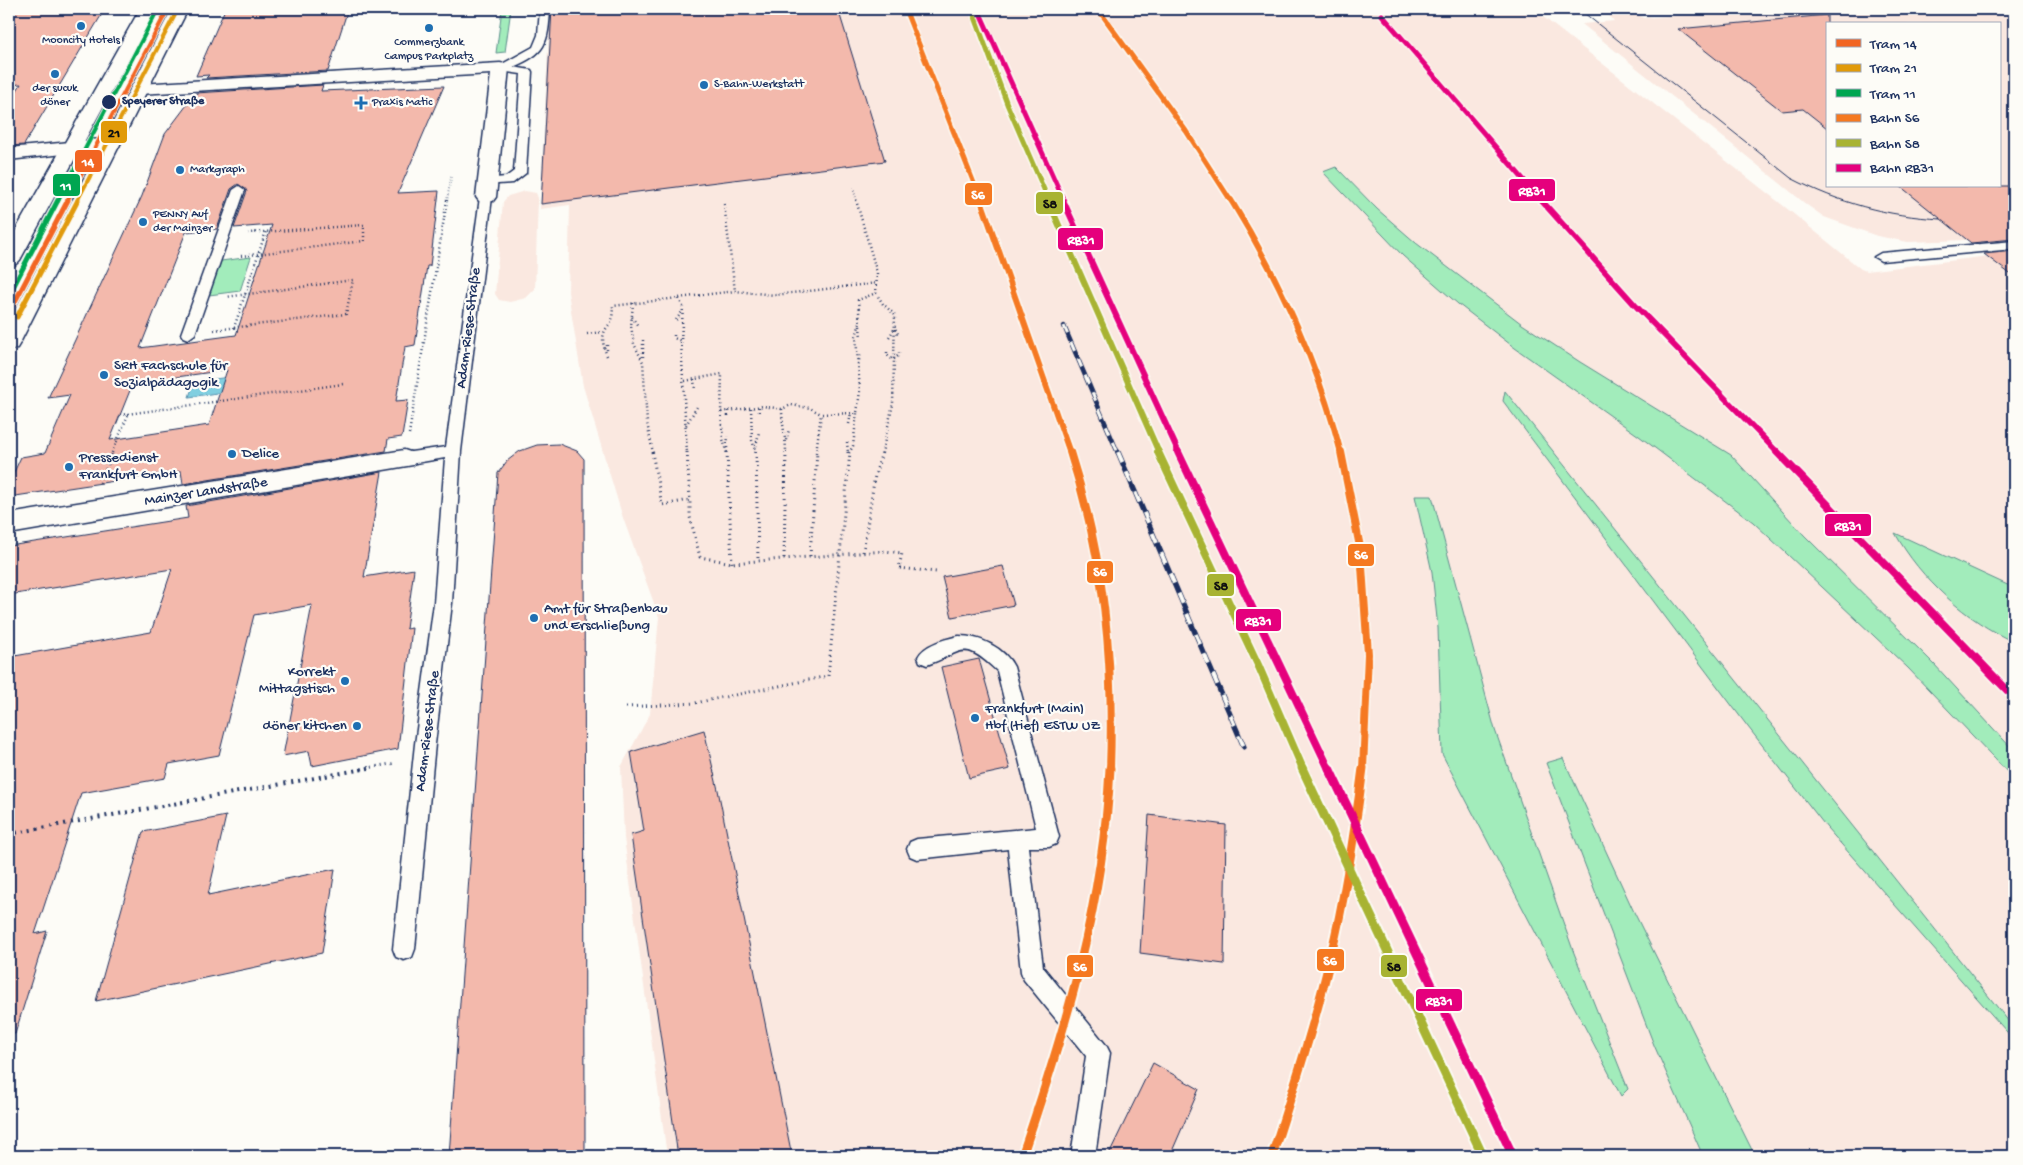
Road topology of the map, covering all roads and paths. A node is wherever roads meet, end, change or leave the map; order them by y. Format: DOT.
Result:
graph roads {
  1 [pos="148,9"];
  2 [pos="180,9"];
  3 [pos="545,9"];
  4 [pos="500,68"];
  5 [pos="139,89"];
  6 [pos="111,144"];
  7 [pos="71,148"];
  8 [pos="9,154"];
  9 [pos="451,177"];
  10 [pos="853,188"];
  11 [pos="486,189"];
  12 [pos="239,190"];
  13 [pos="724,204"];
  14 [pos="266,232"];
  15 [pos="224,234"];
  16 [pos="2014,245"];
  17 [pos="259,253"];
  18 [pos="1881,257"];
  19 [pos="215,259"];
  20 [pos="9,260"];
  21 [pos="877,283"];
  22 [pos="735,291"];
  23 [pos="876,293"];
  24 [pos="244,294"];
  25 [pos="680,299"];
  26 [pos="201,300"];
  27 [pos="632,303"];
  28 [pos="683,312"];
  29 [pos="632,317"];
  30 [pos="676,320"];
  31 [pos="612,322"];
  32 [pos="860,324"];
  33 [pos="638,326"];
  34 [pos="234,328"];
  35 [pos="895,328"];
  36 [pos="609,330"];
  37 [pos="602,332"];
  38 [pos="188,334"];
  39 [pos="587,334"];
  40 [pos="674,335"];
  41 [pos="899,336"];
  42 [pos="889,337"];
  43 [pos="861,338"];
  44 [pos="643,340"];
  45 [pos="681,341"];
  46 [pos="9,343"];
  47 [pos="607,345"];
  48 [pos="887,352"];
  49 [pos="899,352"];
  50 [pos="861,353"];
  51 [pos="893,360"];
  52 [pos="643,362"];
  53 [pos="857,366"];
  54 [pos="694,379"];
  55 [pos="685,381"];
  56 [pos="343,384"];
  57 [pos="695,390"];
  58 [pos="791,405"];
  59 [pos="697,407"];
  60 [pos="759,407"];
  61 [pos="751,408"];
  62 [pos="782,409"];
  63 [pos="728,411"];
  64 [pos="721,412"];
  65 [pos="790,412"];
  66 [pos="851,413"];
  67 [pos="857,413"];
  68 [pos="129,414"];
  69 [pos="821,414"];
  70 [pos="120,415"];
  71 [pos="759,415"];
  72 [pos="728,418"];
  73 [pos="849,424"];
  74 [pos="686,425"];
  75 [pos="789,430"];
  76 [pos="759,432"];
  77 [pos="728,436"];
  78 [pos="786,441"];
  79 [pos="847,442"];
  80 [pos="756,447"];
  81 [pos="727,449"];
  82 [pos="454,450"];
  83 [pos="848,455"];
  84 [pos="404,459"];
  85 [pos="97,488"];
  86 [pos="690,500"];
  87 [pos="9,524"];
  88 [pos="863,552"];
  89 [pos="838,554"];
  90 [pos="810,556"];
  91 [pos="784,558"];
  92 [pos="758,561"];
  93 [pos="732,563"];
  94 [pos="936,572"];
  95 [pos="927,657"];
  96 [pos="626,707"];
  97 [pos="424,758"];
  98 [pos="9,834"];
  99 [pos="1017,838"];
  100 [pos="917,849"];
  101 [pos="404,949"];
  102 [pos="1083,1156"];
  1 -- 7 [label="main road"];
  2 -- 5 [label="main road"];
  3 -- 4 [label="lane"];
  4 -- 5 [label="main road"];
  4 -- 11 [label="main road, Adam-Riese-Straße"];
  4 -- 11 [label="lane"];
  5 -- 6 [label="main road"];
  6 -- 7 [label="main road"];
  6 -- 46 [label="main road"];
  7 -- 8 [label="main road"];
  7 -- 20 [label="main road"];
  9 -- 84 [label="path"];
  10 -- 21 [label="path"];
  11 -- 82 [label="lane, Adam-Riese-Straße"];
  12 -- 15 [label="lane"];
  13 -- 22 [label="path"];
  14 -- 15 [label="path"];
  14 -- 17 [label="path"];
  14 -- 17 [label="path"];
  15 -- 19 [label="lane"];
  16 -- 18 [label="lane"];
  17 -- 19 [label="path"];
  17 -- 24 [label="path"];
  19 -- 26 [label="lane"];
  21 -- 22 [label="path"];
  21 -- 23 [label="path"];
  22 -- 25 [label="path"];
  23 -- 32 [label="path"];
  23 -- 35 [label="path"];
  24 -- 26 [label="path"];
  24 -- 34 [label="path"];
  24 -- 34 [label="path"];
  25 -- 27 [label="path"];
  25 -- 28 [label="path"];
  26 -- 38 [label="lane"];
  27 -- 29 [label="path"];
  27 -- 31 [label="path"];
  28 -- 30 [label="path"];
  28 -- 45 [label="path"];
  29 -- 33 [label="path"];
  29 -- 52 [label="path"];
  31 -- 36 [label="path"];
  31 -- 37 [label="path"];
  32 -- 43 [label="path"];
  32 -- 53 [label="path"];
  34 -- 38 [label="path"];
  35 -- 41 [label="path"];
  35 -- 42 [label="path"];
  35 -- 51 [label="path"];
  37 -- 39 [label="path"];
  37 -- 47 [label="path"];
  40 -- 45 [label="path"];
  44 -- 52 [label="path"];
  45 -- 55 [label="path"];
  48 -- 51 [label="path"];
  49 -- 51 [label="path"];
  50 -- 53 [label="path"];
  51 -- 88 [label="path"];
  52 -- 86 [label="path"];
  53 -- 67 [label="path"];
  54 -- 55 [label="path"];
  54 -- 57 [label="path"];
  54 -- 64 [label="path"];
  55 -- 74 [label="path"];
  56 -- 68 [label="path"];
  58 -- 62 [label="path"];
  58 -- 65 [label="path"];
  58 -- 69 [label="path"];
  59 -- 74 [label="path"];
  60 -- 61 [label="path"];
  60 -- 62 [label="path"];
  60 -- 71 [label="path"];
  61 -- 63 [label="path"];
  61 -- 80 [label="path"];
  62 -- 78 [label="path"];
  63 -- 64 [label="path"];
  63 -- 72 [label="path"];
  64 -- 81 [label="path"];
  66 -- 67 [label="path"];
  66 -- 69 [label="path"];
  66 -- 73 [label="path"];
  67 -- 83 [label="path"];
  68 -- 70 [label="path"];
  68 -- 85 [label="path"];
  69 -- 90 [label="path"];
  74 -- 86 [label="path"];
  75 -- 78 [label="path"];
  76 -- 80 [label="path"];
  77 -- 81 [label="path"];
  78 -- 91 [label="path"];
  79 -- 83 [label="path"];
  80 -- 92 [label="path"];
  81 -- 93 [label="path"];
  82 -- 84 [label="lane"];
  82 -- 97 [label="lane, Adam-Riese-Straße"];
  83 -- 89 [label="path"];
  84 -- 87 [label="main road, Mainzer Landstraße"];
  86 -- 93 [label="path"];
  88 -- 89 [label="path"];
  88 -- 94 [label="path"];
  89 -- 90 [label="path"];
  89 -- 96 [label="path"];
  90 -- 91 [label="path"];
  91 -- 92 [label="path"];
  92 -- 93 [label="path"];
  95 -- 99 [label="lane"];
  97 -- 98 [label="path"];
  97 -- 101 [label="lane, Adam-Riese-Straße"];
  99 -- 100 [label="lane"];
  99 -- 102 [label="lane"];
}
